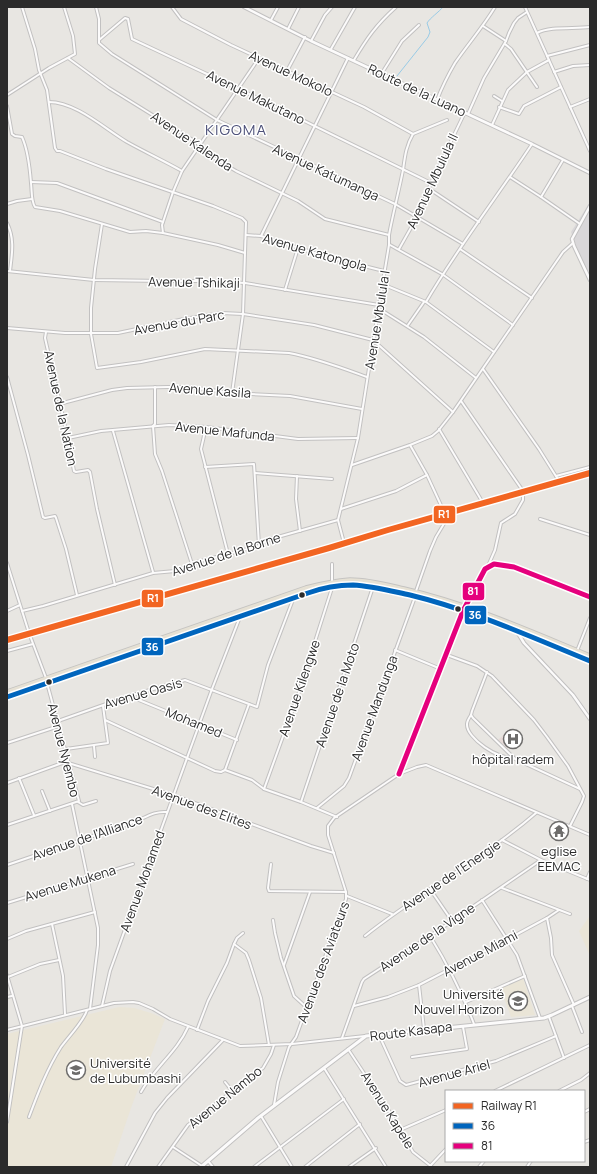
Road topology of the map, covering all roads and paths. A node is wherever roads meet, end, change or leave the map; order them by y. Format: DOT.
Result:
graph roads {
  1 [pos="22,7"];
  2 [pos="64,7"];
  3 [pos="96,7"];
  4 [pos="172,7"];
  5 [pos="244,7"];
  6 [pos="254,7"];
  7 [pos="278,7"];
  8 [pos="299,7"];
  9 [pos="332,7"];
  10 [pos="355,7"];
  11 [pos="396,7"];
  12 [pos="495,7"];
  13 [pos="525,7"];
  14 [pos="252,11"];
  15 [pos="527,12"];
  16 [pos="271,20"];
  17 [pos="419,25"];
  18 [pos="483,26"];
  19 [pos="590,27"];
  20 [pos="288,29"];
  21 [pos="537,33"];
  22 [pos="305,38"];
  23 [pos="99,40"];
  24 [pos="311,41"];
  25 [pos="505,43"];
  26 [pos="590,45"];
  27 [pos="331,50"];
  28 [pos="547,56"];
  29 [pos="68,58"];
  30 [pos="259,58"];
  31 [pos="348,58"];
  32 [pos="354,60"];
  33 [pos="549,60"];
  34 [pos="590,65"];
  35 [pos="287,71"];
  36 [pos="527,72"];
  37 [pos="554,72"];
  38 [pos="382,73"];
  39 [pos="40,74"];
  40 [pos="537,87"];
  41 [pos="561,87"];
  42 [pos="239,89"];
  43 [pos="331,92"];
  44 [pos="7,95"];
  45 [pos="494,96"];
  46 [pos="590,99"];
  47 [pos="437,100"];
  48 [pos="502,101"];
  49 [pos="49,102"];
  50 [pos="7,106"];
  51 [pos="499,107"];
  52 [pos="570,107"];
  53 [pos="465,112"];
  54 [pos="468,114"];
  55 [pos="217,120"];
  56 [pos="447,120"];
  57 [pos="492,125"];
  58 [pos="314,126"];
  59 [pos="413,134"];
  60 [pos="532,144"];
  61 [pos="199,146"];
  62 [pos="590,151"];
  63 [pos="298,159"];
  64 [pos="564,160"];
  65 [pos="403,169"];
  66 [pos="182,171"];
  67 [pos="590,173"];
  68 [pos="510,177"];
  69 [pos="31,182"];
  70 [pos="431,183"];
  71 [pos="428,188"];
  72 [pos="173,192"];
  73 [pos="282,193"];
  74 [pos="542,197"];
  75 [pos="32,199"];
  76 [pos="7,204"];
  77 [pos="395,204"];
  78 [pos="590,206"];
  79 [pos="417,217"];
  80 [pos="163,222"];
  81 [pos="479,222"];
  82 [pos="7,223"];
  83 [pos="102,224"];
  84 [pos="580,224"];
  85 [pos="163,233"];
  86 [pos="246,235"];
  87 [pos="389,235"];
  88 [pos="261,236"];
  89 [pos="573,243"];
  90 [pos="389,244"];
  91 [pos="463,244"];
  92 [pos="298,248"];
  93 [pos="460,248"];
  94 [pos="399,249"];
  95 [pos="245,253"];
  96 [pos="7,271"];
  97 [pos="10,271"];
  98 [pos="384,271"];
  99 [pos="442,274"];
  100 [pos="94,280"];
  101 [pos="590,280"];
  102 [pos="245,283"];
  103 [pos="382,284"];
  104 [pos="285,290"];
  105 [pos="532,298"];
  106 [pos="425,302"];
  107 [pos="379,306"];
  108 [pos="243,314"];
  109 [pos="513,324"];
  110 [pos="408,325"];
  111 [pos="7,328"];
  112 [pos="46,332"];
  113 [pos="91,334"];
  114 [pos="373,340"];
  115 [pos="238,350"];
  116 [pos="494,352"];
  117 [pos="483,369"];
  118 [pos="7,377"];
  119 [pos="367,377"];
  120 [pos="476,378"];
  121 [pos="154,387"];
  122 [pos="232,393"];
  123 [pos="460,401"];
  124 [pos="59,404"];
  125 [pos="362,409"];
  126 [pos="453,412"];
  127 [pos="153,426"];
  128 [pos="206,427"];
  129 [pos="439,430"];
  130 [pos="113,431"];
  131 [pos="68,438"];
  132 [pos="358,438"];
  133 [pos="410,445"];
  134 [pos="352,465"];
  135 [pos="205,467"];
  136 [pos="590,467"];
  137 [pos="256,473"];
  138 [pos="427,475"];
  139 [pos="297,476"];
  140 [pos="556,476"];
  141 [pos="332,479"];
  142 [pos="559,481"];
  143 [pos="483,503"];
  144 [pos="340,509"];
  145 [pos="540,519"];
  146 [pos="338,520"];
  147 [pos="300,531"];
  148 [pos="590,535"];
  149 [pos="344,543"];
  150 [pos="259,546"];
  151 [pos="228,554"];
  152 [pos="7,563"];
  153 [pos="192,564"];
  154 [pos="332,564"];
  155 [pos="488,566"];
  156 [pos="153,572"];
  157 [pos="332,582"];
  158 [pos="115,585"];
  159 [pos="332,587"];
  160 [pos="373,587"];
  161 [pos="306,588"];
  162 [pos="416,592"];
  163 [pos="308,593"];
  164 [pos="77,595"];
  165 [pos="415,597"];
  166 [pos="590,597"];
  167 [pos="294,598"];
  168 [pos="20,606"];
  169 [pos="466,606"];
  170 [pos="22,610"];
  171 [pos="7,611"];
  172 [pos="464,611"];
  173 [pos="240,617"];
  174 [pos="590,618"];
  175 [pos="513,625"];
  176 [pos="516,631"];
  177 [pos="33,644"];
  178 [pos="395,650"];
  179 [pos="7,651"];
  180 [pos="577,651"];
  181 [pos="447,655"];
  182 [pos="590,656"];
  183 [pos="590,661"];
  184 [pos="441,669"];
  185 [pos="487,672"];
  186 [pos="46,678"];
  187 [pos="47,682"];
  188 [pos="212,689"];
  189 [pos="7,692"];
  190 [pos="129,696"];
  191 [pos="7,697"];
  192 [pos="250,704"];
  193 [pos="103,705"];
  194 [pos="471,716"];
  195 [pos="590,719"];
  196 [pos="105,720"];
  197 [pos="58,721"];
  198 [pos="200,724"];
  199 [pos="59,726"];
  200 [pos="237,740"];
  201 [pos="7,742"];
  202 [pos="94,746"];
  203 [pos="66,749"];
  204 [pos="95,757"];
  205 [pos="513,757"];
  206 [pos="187,758"];
  207 [pos="69,763"];
  208 [pos="225,770"];
  209 [pos="400,774"];
  210 [pos="19,778"];
  211 [pos="7,783"];
  212 [pos="264,789"];
  213 [pos="581,790"];
  214 [pos="42,792"];
  215 [pos="173,795"];
  216 [pos="96,801"];
  217 [pos="78,802"];
  218 [pos="301,802"];
  219 [pos="72,804"];
  220 [pos="317,808"];
  221 [pos="50,811"];
  222 [pos="167,812"];
  223 [pos="536,812"];
  224 [pos="34,815"];
  225 [pos="337,817"];
  226 [pos="7,825"];
  227 [pos="570,826"];
  228 [pos="590,835"];
  229 [pos="80,840"];
  230 [pos="502,840"];
  231 [pos="334,853"];
  232 [pos="541,860"];
  233 [pos="133,864"];
  234 [pos="270,864"];
  235 [pos="7,865"];
  236 [pos="590,872"];
  237 [pos="88,878"];
  238 [pos="588,879"];
  239 [pos="502,888"];
  240 [pos="430,889"];
  241 [pos="310,892"];
  242 [pos="346,894"];
  243 [pos="482,900"];
  244 [pos="7,903"];
  245 [pos="559,910"];
  246 [pos="95,912"];
  247 [pos="392,914"];
  248 [pos="570,914"];
  249 [pos="547,918"];
  250 [pos="273,920"];
  251 [pos="452,921"];
  252 [pos="52,924"];
  253 [pos="243,933"];
  254 [pos="365,936"];
  255 [pos="430,936"];
  256 [pos="7,939"];
  257 [pos="508,939"];
  258 [pos="234,944"];
  259 [pos="59,960"];
  260 [pos="284,966"];
  261 [pos="450,969"];
  262 [pos="7,976"];
  263 [pos="525,976"];
  264 [pos="419,985"];
  265 [pos="12,996"];
  266 [pos="7,997"];
  267 [pos="590,997"];
  268 [pos="466,1002"];
  269 [pos="102,1006"];
  270 [pos="354,1006"];
  271 [pos="573,1006"];
  272 [pos="306,1007"];
  273 [pos="89,1009"];
  274 [pos="65,1014"];
  275 [pos="549,1017"];
  276 [pos="540,1018"];
  277 [pos="474,1024"];
  278 [pos="22,1026"];
  279 [pos="462,1026"];
  280 [pos="188,1027"];
  281 [pos="424,1029"];
  282 [pos="7,1030"];
  283 [pos="197,1030"];
  284 [pos="582,1032"];
  285 [pos="378,1034"];
  286 [pos="366,1036"];
  287 [pos="556,1036"];
  288 [pos="342,1038"];
  289 [pos="224,1040"];
  290 [pos="292,1044"];
  291 [pos="269,1045"];
  292 [pos="274,1045"];
  293 [pos="590,1045"];
  294 [pos="348,1049"];
  295 [pos="412,1057"];
  296 [pos="564,1058"];
  297 [pos="324,1068"];
  298 [pos="590,1073"];
  299 [pos="225,1082"];
  300 [pos="497,1090"];
  301 [pos="563,1090"];
  302 [pos="141,1092"];
  303 [pos="233,1092"];
  304 [pos="344,1099"];
  305 [pos="274,1106"];
  306 [pos="445,1110"];
  307 [pos="261,1116"];
  308 [pos="29,1117"];
  309 [pos="7,1122"];
  310 [pos="360,1124"];
  311 [pos="400,1130"];
  312 [pos="173,1147"];
  313 [pos="280,1148"];
  314 [pos="376,1148"];
  315 [pos="445,1150"];
  316 [pos="208,1160"];
  317 [pos="126,1167"];
  318 [pos="158,1167"];
  319 [pos="203,1167"];
  320 [pos="213,1167"];
  321 [pos="254,1167"];
  322 [pos="292,1167"];
  323 [pos="305,1167"];
  324 [pos="349,1167"];
  325 [pos="386,1167"];
  326 [pos="431,1167"];
  1 -- 39 [label="street"];
  2 -- 29 [label="street"];
  3 -- 23 [label="street"];
  4 -- 30 [label="street, Avenue Mokolo"];
  5 -- 14 [label="street, Route de la Luano"];
  6 -- 14 [label="street"];
  7 -- 16 [label="street"];
  8 -- 20 [label="street"];
  9 -- 24 [label="street"];
  10 -- 27 [label="street"];
  11 -- 32 [label="street"];
  12 -- 18 [label="street"];
  13 -- 15 [label="street"];
  14 -- 16 [label="street, Route de la Luano"];
  15 -- 21 [label="street"];
  15 -- 25 [label="street"];
  16 -- 20 [label="street, Route de la Luano"];
  17 -- 38 [label="street"];
  18 -- 25 [label="street"];
  18 -- 47 [label="street"];
  19 -- 21 [label="street"];
  20 -- 22 [label="street, Route de la Luano"];
  21 -- 28 [label="street"];
  22 -- 24 [label="street, Route de la Luano"];
  22 -- 35 [label="street"];
  23 -- 42 [label="street, Avenue Makutano"];
  23 -- 55 [label="street, Avenue Katumanga"];
  24 -- 27 [label="street, Route de la Luano"];
  25 -- 36 [label="street"];
  25 -- 54 [label="street"];
  26 -- 28 [label="street"];
  27 -- 31 [label="street, Route de la Luano"];
  28 -- 33 [label="street"];
  29 -- 39 [label="street"];
  29 -- 61 [label="street, Avenue Kalenda"];
  30 -- 35 [label="street, Avenue Mokolo"];
  30 -- 42 [label="street"];
  31 -- 32 [label="street, Route de la Luano"];
  31 -- 43 [label="street"];
  32 -- 38 [label="street, Route de la Luano"];
  33 -- 36 [label="street"];
  33 -- 37 [label="street"];
  34 -- 37 [label="street"];
  35 -- 43 [label="street, Avenue Mokolo"];
  36 -- 40 [label="street"];
  36 -- 48 [label="street"];
  37 -- 41 [label="street"];
  38 -- 47 [label="street, Route de la Luano"];
  39 -- 44 [label="street"];
  39 -- 49 [label="street"];
  41 -- 51 [label="street"];
  41 -- 52 [label="street"];
  42 -- 55 [label="street"];
  42 -- 58 [label="street, Avenue Makutano"];
  43 -- 58 [label="street"];
  43 -- 59 [label="street, Avenue Mokolo"];
  45 -- 48 [label="street"];
  46 -- 52 [label="street"];
  47 -- 53 [label="street, Route de la Luano"];
  48 -- 51 [label="street"];
  49 -- 66 [label="street"];
  49 -- 72 [label="street"];
  50 -- 69 [label="street"];
  51 -- 57 [label="street"];
  52 -- 62 [label="street"];
  53 -- 54 [label="street, Route de la Luano"];
  53 -- 70 [label="street, Avenue Mbulula II"];
  54 -- 57 [label="street, Route de la Luano"];
  55 -- 61 [label="street"];
  55 -- 63 [label="street, Avenue Katumanga"];
  56 -- 59 [label="street"];
  57 -- 60 [label="street, Route de la Luano"];
  58 -- 63 [label="street"];
  58 -- 65 [label="street, Avenue Makutano"];
  59 -- 65 [label="street, Avenue Mbulula I"];
  60 -- 64 [label="street, Route de la Luano"];
  60 -- 68 [label="street"];
  61 -- 66 [label="street"];
  61 -- 73 [label="street, Avenue Kalenda"];
  63 -- 73 [label="street"];
  63 -- 77 [label="street, Avenue Katumanga"];
  64 -- 67 [label="street, Route de la Luano"];
  64 -- 74 [label="street"];
  65 -- 70 [label="street, Avenue Makutano"];
  65 -- 77 [label="street, Avenue Mbulula I"];
  66 -- 72 [label="street"];
  68 -- 74 [label="street"];
  68 -- 81 [label="street"];
  69 -- 75 [label="street"];
  69 -- 80 [label="street"];
  70 -- 71 [label="street, Avenue Mbulula II"];
  71 -- 79 [label="street, Avenue Mbulula II"];
  71 -- 81 [label="street"];
  72 -- 80 [label="street"];
  72 -- 86 [label="street"];
  73 -- 87 [label="street, Avenue Kalenda"];
  73 -- 88 [label="street"];
  74 -- 84 [label="street"];
  75 -- 76 [label="street"];
  75 -- 83 [label="street"];
  77 -- 79 [label="street, Avenue Katumanga"];
  77 -- 87 [label="street, Avenue Mbulula I"];
  78 -- 84 [label="street"];
  79 -- 91 [label="street, Avenue Katumanga"];
  79 -- 94 [label="street, Avenue Mbulula II"];
  80 -- 85 [label="street"];
  81 -- 91 [label="street"];
  82 -- 97 [label="street"];
  83 -- 85 [label="street"];
  83 -- 100 [label="street"];
  84 -- 89 [label="street"];
  85 -- 95 [label="street"];
  86 -- 88 [label="street, Avenue Katongola"];
  86 -- 95 [label="street"];
  87 -- 90 [label="street, Avenue Mbulula I"];
  88 -- 92 [label="street, Avenue Katongola"];
  89 -- 101 [label="street"];
  89 -- 105 [label="street"];
  90 -- 94 [label="street"];
  90 -- 98 [label="street, Avenue Mbulula I"];
  91 -- 93 [label="street"];
  92 -- 98 [label="street, Avenue Katongola"];
  92 -- 104 [label="street"];
  93 -- 99 [label="street"];
  93 -- 105 [label="street"];
  94 -- 99 [label="street"];
  95 -- 102 [label="street"];
  96 -- 97 [label="street, Avenue Tshikaji"];
  97 -- 100 [label="street, Avenue Tshikaji"];
  98 -- 103 [label="street, Avenue Mbulula I"];
  99 -- 106 [label="street"];
  99 -- 109 [label="street"];
  100 -- 102 [label="street, Avenue Tshikaji"];
  100 -- 113 [label="street"];
  102 -- 104 [label="street, Avenue Tshikaji"];
  102 -- 108 [label="street"];
  103 -- 106 [label="street"];
  103 -- 107 [label="street, Avenue Mbulula I"];
  104 -- 107 [label="street, Avenue Tshikaji"];
  105 -- 109 [label="street"];
  106 -- 110 [label="street"];
  106 -- 116 [label="street"];
  107 -- 110 [label="street"];
  107 -- 114 [label="street, Avenue Mbulula I"];
  108 -- 113 [label="street, Avenue du Parc"];
  108 -- 114 [label="street, Avenue du Parc"];
  108 -- 115 [label="street"];
  109 -- 116 [label="street"];
  110 -- 120 [label="street"];
  111 -- 112 [label="street, Avenue du Parc"];
  112 -- 113 [label="street, Avenue du Parc"];
  112 -- 124 [label="street, Avenue de la Nation"];
  113 -- 115 [label="street"];
  114 -- 119 [label="street, Avenue Mbulula I"];
  114 -- 126 [label="street"];
  115 -- 119 [label="street"];
  115 -- 122 [label="street"];
  116 -- 117 [label="street"];
  117 -- 120 [label="street"];
  117 -- 140 [label="street"];
  118 -- 164 [label="street"];
  119 -- 125 [label="street, Avenue Mbulula I"];
  120 -- 123 [label="street"];
  121 -- 122 [label="street, Avenue Kasila"];
  121 -- 124 [label="street, Avenue Kasila"];
  121 -- 127 [label="street"];
  122 -- 125 [label="street, Avenue Kasila"];
  123 -- 126 [label="street"];
  123 -- 155 [label="street"];
  124 -- 131 [label="street, Avenue de la Nation"];
  125 -- 132 [label="street, Avenue Mbulula I"];
  126 -- 129 [label="street"];
  127 -- 128 [label="street, Avenue Mafunda"];
  127 -- 130 [label="street, Avenue Mafunda"];
  127 -- 153 [label="street"];
  128 -- 132 [label="street, Avenue Mafunda"];
  128 -- 135 [label="street"];
  129 -- 133 [label="street"];
  129 -- 143 [label="street"];
  130 -- 131 [label="street, Avenue Mafunda"];
  130 -- 156 [label="street"];
  131 -- 158 [label="street, Avenue de la Nation"];
  132 -- 134 [label="street, Avenue Mbulula I"];
  133 -- 134 [label="street"];
  133 -- 138 [label="street"];
  134 -- 144 [label="street, Avenue Mbulula I"];
  135 -- 137 [label="street"];
  135 -- 151 [label="street"];
  136 -- 140 [label="street"];
  137 -- 139 [label="street"];
  137 -- 150 [label="street"];
  138 -- 144 [label="street"];
  138 -- 162 [label="street"];
  139 -- 141 [label="street"];
  139 -- 147 [label="street"];
  140 -- 142 [label="street"];
  144 -- 146 [label="street, Avenue Mbulula I"];
  145 -- 148 [label="street"];
  146 -- 147 [label="street, Avenue de la Borne"];
  146 -- 149 [label="street, Avenue Mbulula I"];
  147 -- 150 [label="street, Avenue de la Borne"];
  150 -- 151 [label="street, Avenue de la Borne"];
  151 -- 153 [label="street, Avenue de la Borne"];
  152 -- 168 [label="street, Avenue Nyembo"];
  153 -- 156 [label="street, Avenue de la Borne"];
  154 -- 157 [label="street"];
  155 -- 166 [label="street"];
  155 -- 169 [label="street"];
  156 -- 158 [label="street, Avenue de la Borne"];
  157 -- 161 [label="highway"];
  157 -- 162 [label="highway"];
  158 -- 164 [label="street, Avenue de la Borne"];
  159 -- 160 [label="highway"];
  159 -- 163 [label="highway"];
  159 -- 212 [label="street, Avenue Kilengwe"];
  160 -- 165 [label="highway"];
  160 -- 218 [label="street, Avenue de la Moto"];
  161 -- 163 [label="highway"];
  161 -- 186 [label="highway"];
  162 -- 169 [label="highway"];
  163 -- 167 [label="highway"];
  164 -- 170 [label="street, Avenue de la Borne"];
  165 -- 172 [label="highway"];
  165 -- 178 [label="street, Avenue Mandunga"];
  167 -- 173 [label="highway"];
  167 -- 192 [label="street"];
  168 -- 170 [label="street, Avenue Nyembo"];
  168 -- 171 [label="street"];
  169 -- 172 [label="street"];
  169 -- 175 [label="highway"];
  170 -- 177 [label="street, Avenue Nyembo"];
  172 -- 176 [label="highway"];
  172 -- 181 [label="street"];
  173 -- 187 [label="highway"];
  173 -- 188 [label="street, Avenue Mohamed"];
  174 -- 180 [label="street"];
  175 -- 176 [label="street"];
  175 -- 180 [label="highway"];
  176 -- 183 [label="highway"];
  176 -- 195 [label="street"];
  177 -- 179 [label="street"];
  177 -- 186 [label="street, Avenue Nyembo"];
  178 -- 184 [label="street"];
  178 -- 220 [label="street, Avenue Mandunga"];
  180 -- 182 [label="highway"];
  181 -- 184 [label="street"];
  181 -- 185 [label="street"];
  184 -- 209 [label="street"];
  185 -- 194 [label="street"];
  185 -- 213 [label="street"];
  186 -- 187 [label="street, Avenue Nyembo"];
  186 -- 189 [label="highway"];
  187 -- 191 [label="highway"];
  187 -- 197 [label="street, Avenue Nyembo"];
  188 -- 190 [label="street, Avenue Oasis"];
  188 -- 192 [label="street, Avenue Oasis"];
  188 -- 198 [label="street, Avenue Mohamed"];
  190 -- 193 [label="street, Avenue Oasis"];
  190 -- 198 [label="street, Mohamed"];
  192 -- 200 [label="street"];
  193 -- 196 [label="street"];
  193 -- 197 [label="street, Avenue Oasis"];
  194 -- 205 [label="street"];
  194 -- 205 [label="street"];
  196 -- 202 [label="street"];
  196 -- 206 [label="street"];
  197 -- 199 [label="street, Avenue Nyembo"];
  198 -- 200 [label="street, Mohamed"];
  198 -- 206 [label="street, Avenue Mohamed"];
  199 -- 201 [label="street"];
  199 -- 203 [label="street, Avenue Nyembo"];
  200 -- 208 [label="street"];
  202 -- 203 [label="street"];
  202 -- 204 [label="street"];
  203 -- 207 [label="street, Avenue Nyembo"];
  205 -- 213 [label="street"];
  206 -- 208 [label="street"];
  206 -- 215 [label="street, Avenue Mohamed"];
  207 -- 210 [label="street"];
  207 -- 215 [label="street, Avenue des Elites"];
  207 -- 217 [label="street, Avenue Nyembo"];
  208 -- 212 [label="street"];
  209 -- 223 [label="street, Avenue des Aviateurs"];
  209 -- 225 [label="street, Avenue des Aviateurs"];
  210 -- 211 [label="street"];
  210 -- 224 [label="street"];
  212 -- 218 [label="street"];
  213 -- 227 [label="street"];
  214 -- 221 [label="street"];
  215 -- 222 [label="street, Avenue Mohamed"];
  215 -- 231 [label="street, Avenue des Elites"];
  216 -- 217 [label="street"];
  217 -- 219 [label="street, Avenue Nyembo"];
  218 -- 220 [label="street"];
  219 -- 221 [label="street"];
  219 -- 229 [label="street, Avenue Nyembo"];
  220 -- 225 [label="street"];
  221 -- 224 [label="street"];
  222 -- 229 [label="street, Avenue de l'Alliance"];
  222 -- 269 [label="street, Avenue Mohamed"];
  223 -- 227 [label="street, Avenue des Aviateurs"];
  223 -- 230 [label="street, Avenue de l'Energie"];
  224 -- 226 [label="street"];
  225 -- 231 [label="street, Avenue des Aviateurs"];
  227 -- 228 [label="street, Avenue des Aviateurs"];
  229 -- 235 [label="street, Avenue de l'Alliance"];
  229 -- 237 [label="street, Avenue Nyembo"];
  230 -- 232 [label="street"];
  230 -- 240 [label="street, Avenue de l'Energie"];
  231 -- 242 [label="street, Avenue des Aviateurs"];
  232 -- 238 [label="street"];
  232 -- 239 [label="street, Avenue de la Vigne"];
  233 -- 237 [label="street, Avenue Mukena"];
  234 -- 241 [label="street"];
  236 -- 238 [label="street"];
  237 -- 244 [label="street, Avenue Mukena"];
  237 -- 246 [label="street, Avenue Nyembo"];
  239 -- 243 [label="street, Avenue de la Vigne"];
  239 -- 245 [label="street"];
  240 -- 247 [label="street, Avenue de l'Energie"];
  240 -- 251 [label="street"];
  241 -- 242 [label="street"];
  241 -- 260 [label="street"];
  242 -- 247 [label="street"];
  242 -- 272 [label="street, Avenue des Aviateurs"];
  243 -- 251 [label="street, Avenue de la Vigne"];
  243 -- 257 [label="street"];
  245 -- 248 [label="street"];
  245 -- 249 [label="street, Avenue Miami"];
  246 -- 252 [label="street"];
  246 -- 273 [label="street, Avenue Nyembo"];
  247 -- 254 [label="street, Avenue de l'Energie"];
  249 -- 257 [label="street, Avenue Miami"];
  249 -- 271 [label="street"];
  250 -- 260 [label="street"];
  251 -- 255 [label="street, Avenue de la Vigne"];
  252 -- 256 [label="street"];
  252 -- 259 [label="street"];
  253 -- 258 [label="street"];
  255 -- 261 [label="street"];
  255 -- 270 [label="street, Avenue de la Vigne"];
  257 -- 261 [label="street, Avenue Miami"];
  257 -- 263 [label="street"];
  258 -- 283 [label="street"];
  258 -- 291 [label="street"];
  259 -- 262 [label="street"];
  259 -- 274 [label="street"];
  260 -- 272 [label="street"];
  261 -- 264 [label="street, Avenue Miami"];
  261 -- 268 [label="street"];
  262 -- 265 [label="street"];
  263 -- 268 [label="street"];
  263 -- 276 [label="street"];
  264 -- 270 [label="street, Avenue Miami"];
  264 -- 281 [label="street"];
  265 -- 266 [label="street"];
  265 -- 278 [label="street"];
  267 -- 271 [label="main road, Route Kasapa"];
  268 -- 277 [label="street"];
  269 -- 273 [label="street"];
  269 -- 280 [label="street"];
  270 -- 288 [label="street, Avenue de la Vigne"];
  271 -- 275 [label="main road, Route Kasapa"];
  271 -- 284 [label="street"];
  272 -- 290 [label="street, Avenue des Aviateurs"];
  273 -- 274 [label="street"];
  273 -- 308 [label="street"];
  274 -- 278 [label="street"];
  275 -- 276 [label="main road, Route Kasapa"];
  275 -- 287 [label="street"];
  276 -- 277 [label="main road, Route Kasapa"];
  277 -- 279 [label="main road, Route Kasapa"];
  278 -- 282 [label="street"];
  278 -- 309 [label="street"];
  279 -- 281 [label="main road, Route Kasapa"];
  279 -- 295 [label="street"];
  280 -- 283 [label="street"];
  280 -- 302 [label="street"];
  281 -- 285 [label="main road, Route Kasapa"];
  283 -- 289 [label="street"];
  285 -- 286 [label="main road, Route Kasapa"];
  285 -- 287 [label="street, Avenue Ariel"];
  286 -- 288 [label="street"];
  286 -- 294 [label="main road, Route Kasapa"];
  287 -- 296 [label="street"];
  288 -- 290 [label="street"];
  289 -- 291 [label="street"];
  289 -- 317 [label="street"];
  290 -- 292 [label="street"];
  290 -- 305 [label="street, Avenue des Aviateurs"];
  291 -- 292 [label="street"];
  292 -- 303 [label="street, Avenue Nambo"];
  293 -- 296 [label="street"];
  294 -- 297 [label="main road, Route Kasapa"];
  294 -- 311 [label="street, Avenue Kapele"];
  296 -- 300 [label="street"];
  297 -- 304 [label="street"];
  297 -- 305 [label="main road, Route Kasapa"];
  298 -- 301 [label="street"];
  299 -- 303 [label="street"];
  303 -- 312 [label="street, Avenue Nambo"];
  304 -- 310 [label="street"];
  304 -- 313 [label="street"];
  305 -- 307 [label="main road, Route Kasapa"];
  306 -- 311 [label="street"];
  307 -- 313 [label="street"];
  307 -- 316 [label="main road, Route Kasapa"];
  310 -- 314 [label="street"];
  310 -- 323 [label="street"];
  311 -- 326 [label="street, Avenue Kapele"];
  312 -- 318 [label="street, Avenue Nambo"];
  312 -- 319 [label="street"];
  313 -- 321 [label="street"];
  313 -- 322 [label="street"];
  314 -- 324 [label="street"];
  314 -- 325 [label="street"];
  315 -- 326 [label="street"];
  316 -- 319 [label="main road, Route Kasapa"];
  316 -- 320 [label="street"];
}
